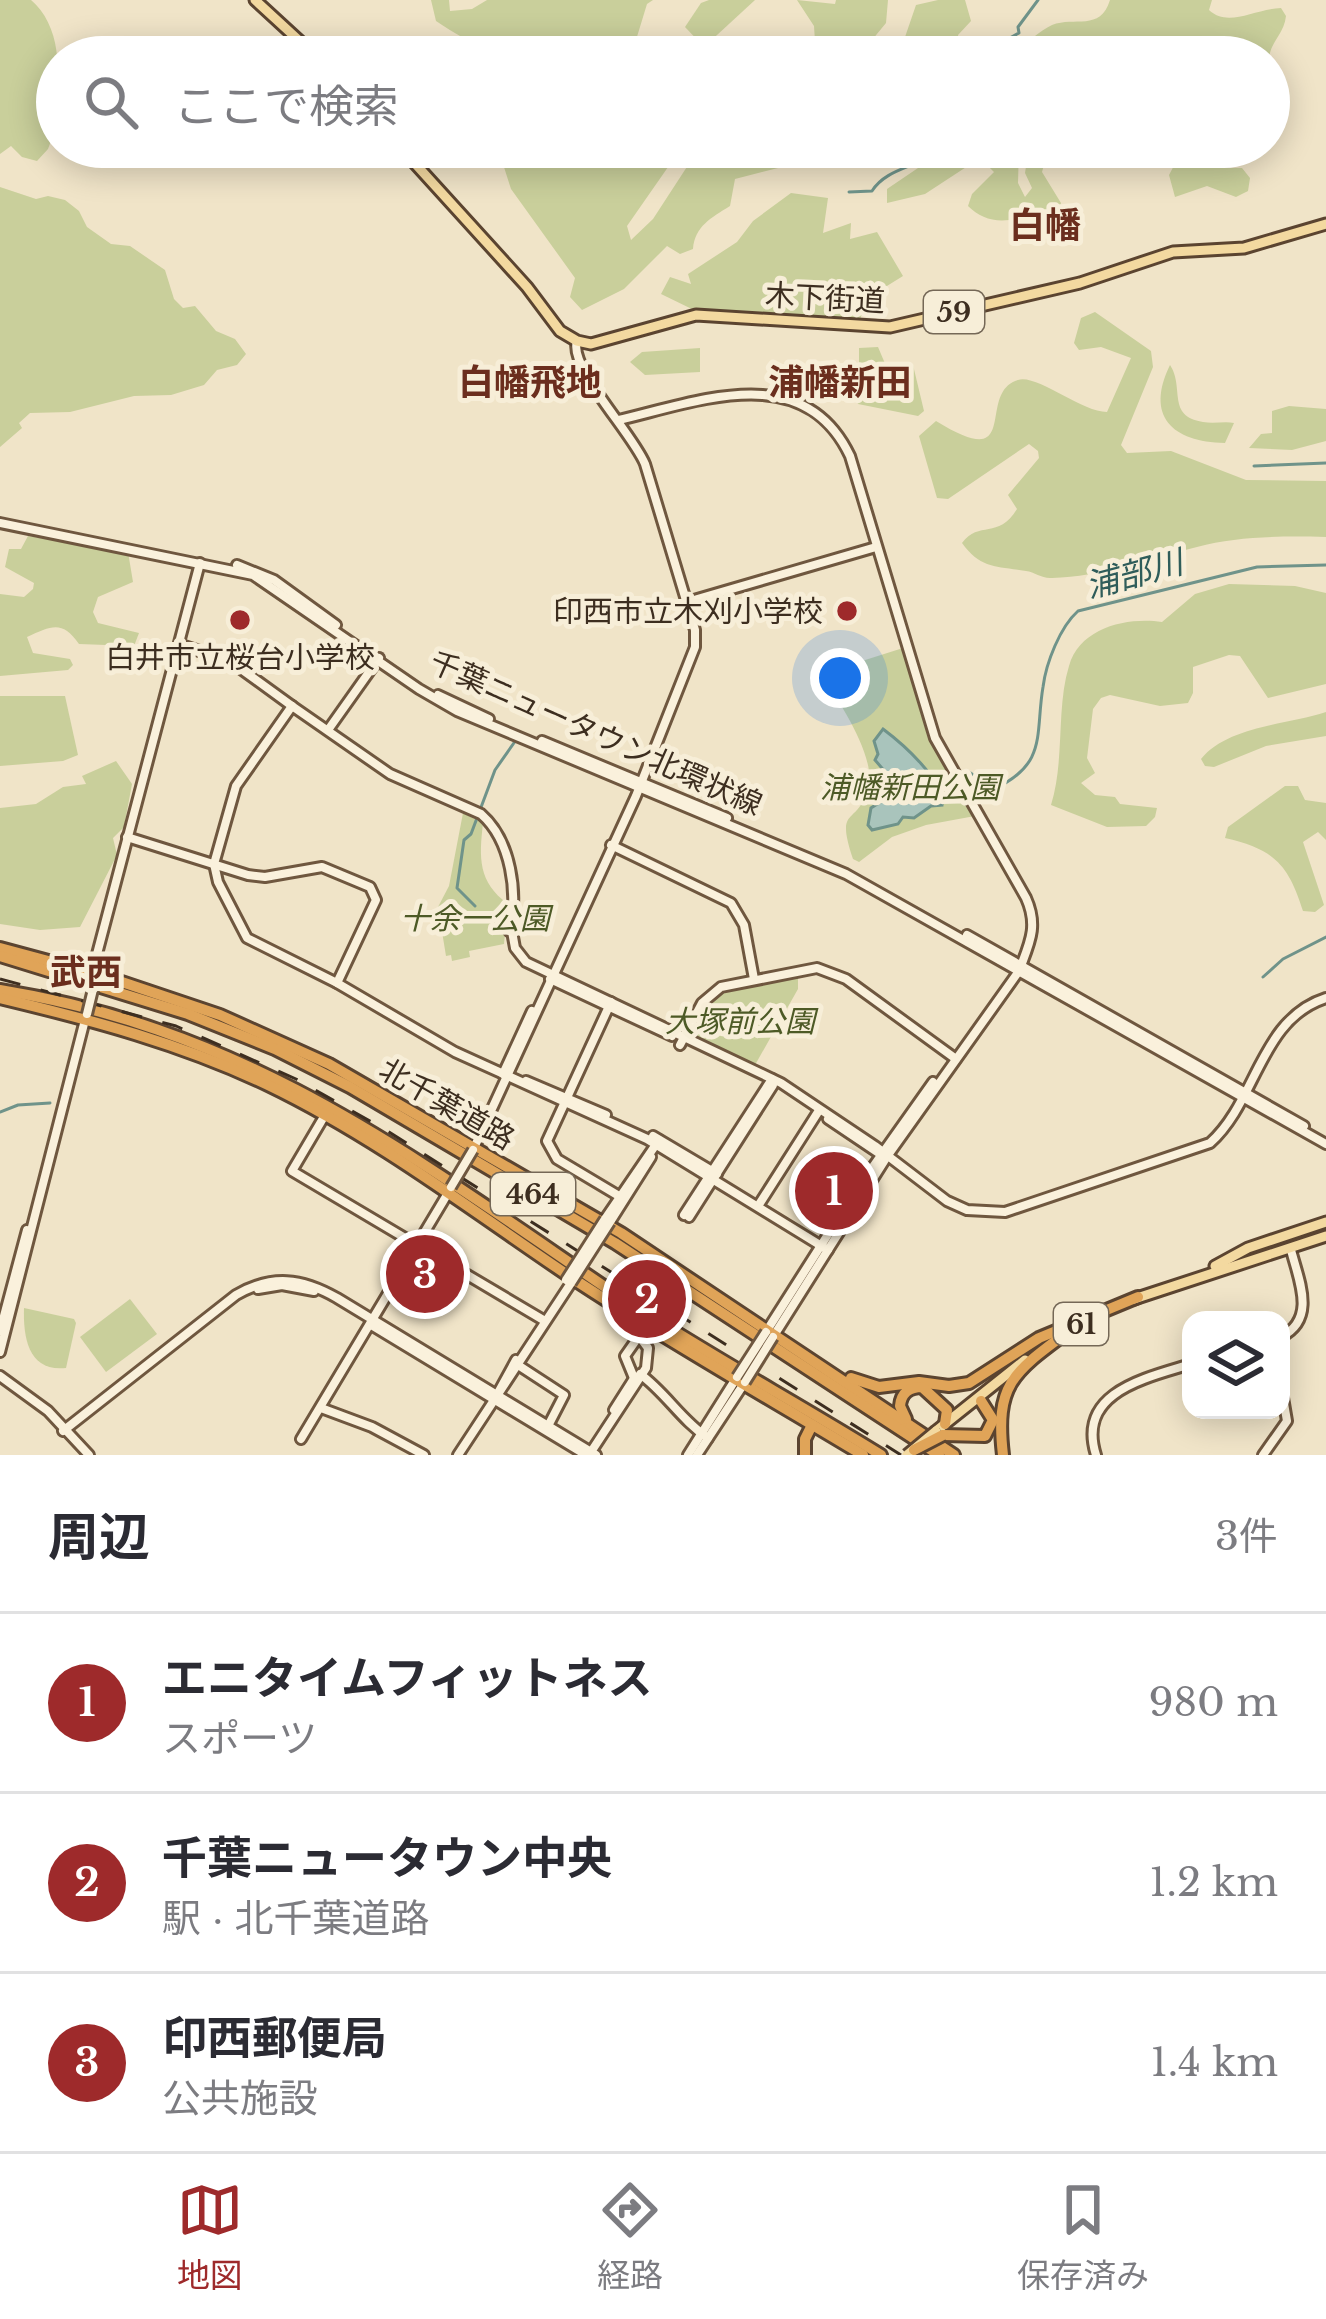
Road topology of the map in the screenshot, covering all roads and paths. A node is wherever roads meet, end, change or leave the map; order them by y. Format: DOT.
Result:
graph roads {
  1 [pos="255,0"];
  2 [pos="294,36"];
  3 [pos="419,168"];
  4 [pos="1326,224"];
  5 [pos="577,341"];
  6 [pos="620,420"];
  7 [pos="0,521"];
  8 [pos="876,547"];
  9 [pos="200,562"];
  10 [pos="687,602"];
  11 [pos="181,645"];
  12 [pos="379,658"];
  13 [pos="292,706"];
  14 [pos="328,730"];
  15 [pos="640,785"];
  16 [pos="129,838"];
  17 [pos="611,845"];
  18 [pos="214,864"];
  19 [pos="0,952"];
  20 [pos="1018,969"];
  21 [pos="94,975"];
  22 [pos="551,976"];
  23 [pos="754,979"];
  24 [pos="337,983"];
  25 [pos="0,994"];
  26 [pos="1326,998"];
  27 [pos="610,1004"];
  28 [pos="84,1016"];
  29 [pos="683,1042"];
  30 [pos="954,1058"];
  31 [pos="505,1075"];
  32 [pos="771,1082"];
  33 [pos="1243,1094"];
  34 [pos="565,1100"];
  35 [pos="818,1112"];
  36 [pos="325,1115"];
  37 [pos="658,1142"];
  38 [pos="1326,1142"];
  39 [pos="472,1148"];
  40 [pos="884,1156"];
  41 [pos="713,1175"];
  42 [pos="448,1188"];
  43 [pos="619,1196"];
  44 [pos="760,1203"];
  45 [pos="687,1216"];
  46 [pos="607,1220"];
  47 [pos="1326,1233"];
  48 [pos="416,1242"];
  49 [pos="823,1246"];
  50 [pos="1292,1250"];
  51 [pos="1249,1260"];
  52 [pos="1160,1288"];
  53 [pos="1138,1297"];
  54 [pos="543,1320"];
  55 [pos="371,1321"];
  56 [pos="1290,1330"];
  57 [pos="0,1333"];
  58 [pos="770,1333"];
  59 [pos="1065,1334"];
  60 [pos="801,1351"];
  61 [pos="0,1352"];
  62 [pos="518,1365"];
  63 [pos="1182,1367"];
  64 [pos="638,1377"];
  65 [pos="0,1379"];
  66 [pos="740,1381"];
  67 [pos="949,1386"];
  68 [pos="967,1394"];
  69 [pos="496,1397"];
  70 [pos="981,1401"];
  71 [pos="321,1408"];
  72 [pos="1287,1419"];
  73 [pos="812,1425"];
  74 [pos="548,1426"];
  75 [pos="66,1429"];
  76 [pos="941,1430"];
  77 [pos="705,1436"];
  78 [pos="301,1439"];
  79 [pos="910,1452"];
  80 [pos="590,1454"];
  81 [pos="86,1455"];
  82 [pos="424,1455"];
  83 [pos="458,1455"];
  84 [pos="688,1455"];
  85 [pos="697,1455"];
  86 [pos="805,1455"];
  87 [pos="860,1455"];
  88 [pos="881,1455"];
  89 [pos="939,1455"];
  90 [pos="954,1455"];
  91 [pos="1003,1455"];
  92 [pos="1096,1455"];
  93 [pos="1263,1455"];
  1 -- 2 [label="main road"];
  3 -- 5 [label="main road"];
  4 -- 5 [label="main road, 木下街道 / 59"];
  5 -- 6 [label="street"];
  6 -- 8 [label="street"];
  6 -- 10 [label="street"];
  7 -- 9 [label="street, 千葉ニュータウン北環状線"];
  7 -- 12 [label="street, 千葉ニュータウン北環状線"];
  8 -- 10 [label="street"];
  8 -- 20 [label="street"];
  9 -- 11 [label="street"];
  9 -- 12 [label="street, 千葉ニュータウン北環状線"];
  9 -- 16 [label="street"];
  10 -- 15 [label="street"];
  11 -- 13 [label="street"];
  11 -- 16 [label="street"];
  12 -- 14 [label="street"];
  12 -- 15 [label="street, 千葉ニュータウン北環状線"];
  13 -- 14 [label="street"];
  13 -- 18 [label="street"];
  14 -- 22 [label="street"];
  15 -- 17 [label="street"];
  15 -- 20 [label="street, 千葉ニュータウン北環状線"];
  16 -- 18 [label="street"];
  16 -- 21 [label="street"];
  17 -- 22 [label="street"];
  17 -- 23 [label="street"];
  18 -- 24 [label="street"];
  18 -- 24 [label="street"];
  19 -- 21 [label="highway, 北千葉道路 / 464"];
  19 -- 89 [label="highway, 北千葉道路 / 464"];
  20 -- 30 [label="street"];
  20 -- 33 [label="street, 千葉ニュータウン北環状線"];
  21 -- 28 [label="street, bridge"];
  21 -- 39 [label="highway, 北千葉道路 / 464"];
  22 -- 27 [label="street"];
  22 -- 31 [label="street"];
  23 -- 29 [label="street"];
  23 -- 30 [label="street"];
  24 -- 31 [label="street"];
  25 -- 28 [label="highway, 北千葉道路 / 464"];
  25 -- 88 [label="highway, 北千葉道路 / 464"];
  26 -- 33 [label="street"];
  27 -- 29 [label="street"];
  27 -- 34 [label="street"];
  28 -- 36 [label="highway, 北千葉道路 / 464"];
  28 -- 57 [label="street"];
  28 -- 61 [label="street"];
  29 -- 32 [label="street"];
  30 -- 40 [label="street"];
  31 -- 34 [label="street"];
  31 -- 39 [label="street"];
  32 -- 35 [label="street"];
  32 -- 40 [label="street"];
  32 -- 41 [label="street"];
  33 -- 38 [label="street, 千葉ニュータウン北環状線"];
  33 -- 40 [label="street"];
  34 -- 37 [label="street"];
  34 -- 43 [label="street"];
  35 -- 40 [label="street"];
  35 -- 44 [label="street"];
  36 -- 42 [label="highway, 北千葉道路 / 464"];
  36 -- 48 [label="street"];
  37 -- 41 [label="street"];
  37 -- 43 [label="street"];
  37 -- 46 [label="street"];
  39 -- 42 [label="street, bridge"];
  39 -- 58 [label="highway, 北千葉道路 / 464"];
  40 -- 49 [label="street"];
  41 -- 44 [label="street"];
  41 -- 45 [label="street"];
  41 -- 49 [label="street"];
  42 -- 48 [label="street"];
  42 -- 66 [label="highway, 北千葉道路 / 464"];
  43 -- 46 [label="street"];
  44 -- 49 [label="street"];
  46 -- 54 [label="street, bridge"];
  47 -- 50 [label="main road, 61"];
  47 -- 51 [label="main road, 61"];
  47 -- 52 [label="main road, 61"];
  48 -- 54 [label="street"];
  48 -- 55 [label="street"];
  49 -- 58 [label="street"];
  50 -- 51 [label="main road, 61"];
  50 -- 56 [label="street"];
  51 -- 52 [label="main road, 61"];
  52 -- 53 [label="main road, 61"];
  53 -- 59 [label="main road, 61"];
  53 -- 67 [label="highway"];
  54 -- 62 [label="street"];
  54 -- 69 [label="street"];
  55 -- 69 [label="street"];
  55 -- 71 [label="street"];
  55 -- 75 [label="street"];
  58 -- 60 [label="highway, 北千葉道路 / 464"];
  58 -- 66 [label="street, bridge"];
  59 -- 76 [label="main road, 61"];
  59 -- 91 [label="highway"];
  60 -- 67 [label="highway"];
  60 -- 90 [label="highway, 北千葉道路 / 464"];
  62 -- 69 [label="street"];
  62 -- 74 [label="street"];
  63 -- 92 [label="street"];
  64 -- 64 [label="street"];
  64 -- 77 [label="street"];
  64 -- 80 [label="street"];
  65 -- 75 [label="street"];
  66 -- 73 [label="highway, 北千葉道路 / 464"];
  66 -- 77 [label="street"];
  67 -- 68 [label="highway"];
  69 -- 74 [label="street"];
  69 -- 80 [label="street"];
  69 -- 83 [label="street"];
  70 -- 76 [label="highway"];
  71 -- 78 [label="street"];
  71 -- 82 [label="street"];
  72 -- 93 [label="street"];
  73 -- 86 [label="highway"];
  73 -- 87 [label="highway, 北千葉道路 / 464"];
  74 -- 80 [label="street"];
  75 -- 81 [label="street"];
  76 -- 79 [label="highway, bridge"];
  76 -- 90 [label="highway"];
  77 -- 84 [label="street"];
  77 -- 85 [label="street"];
}
